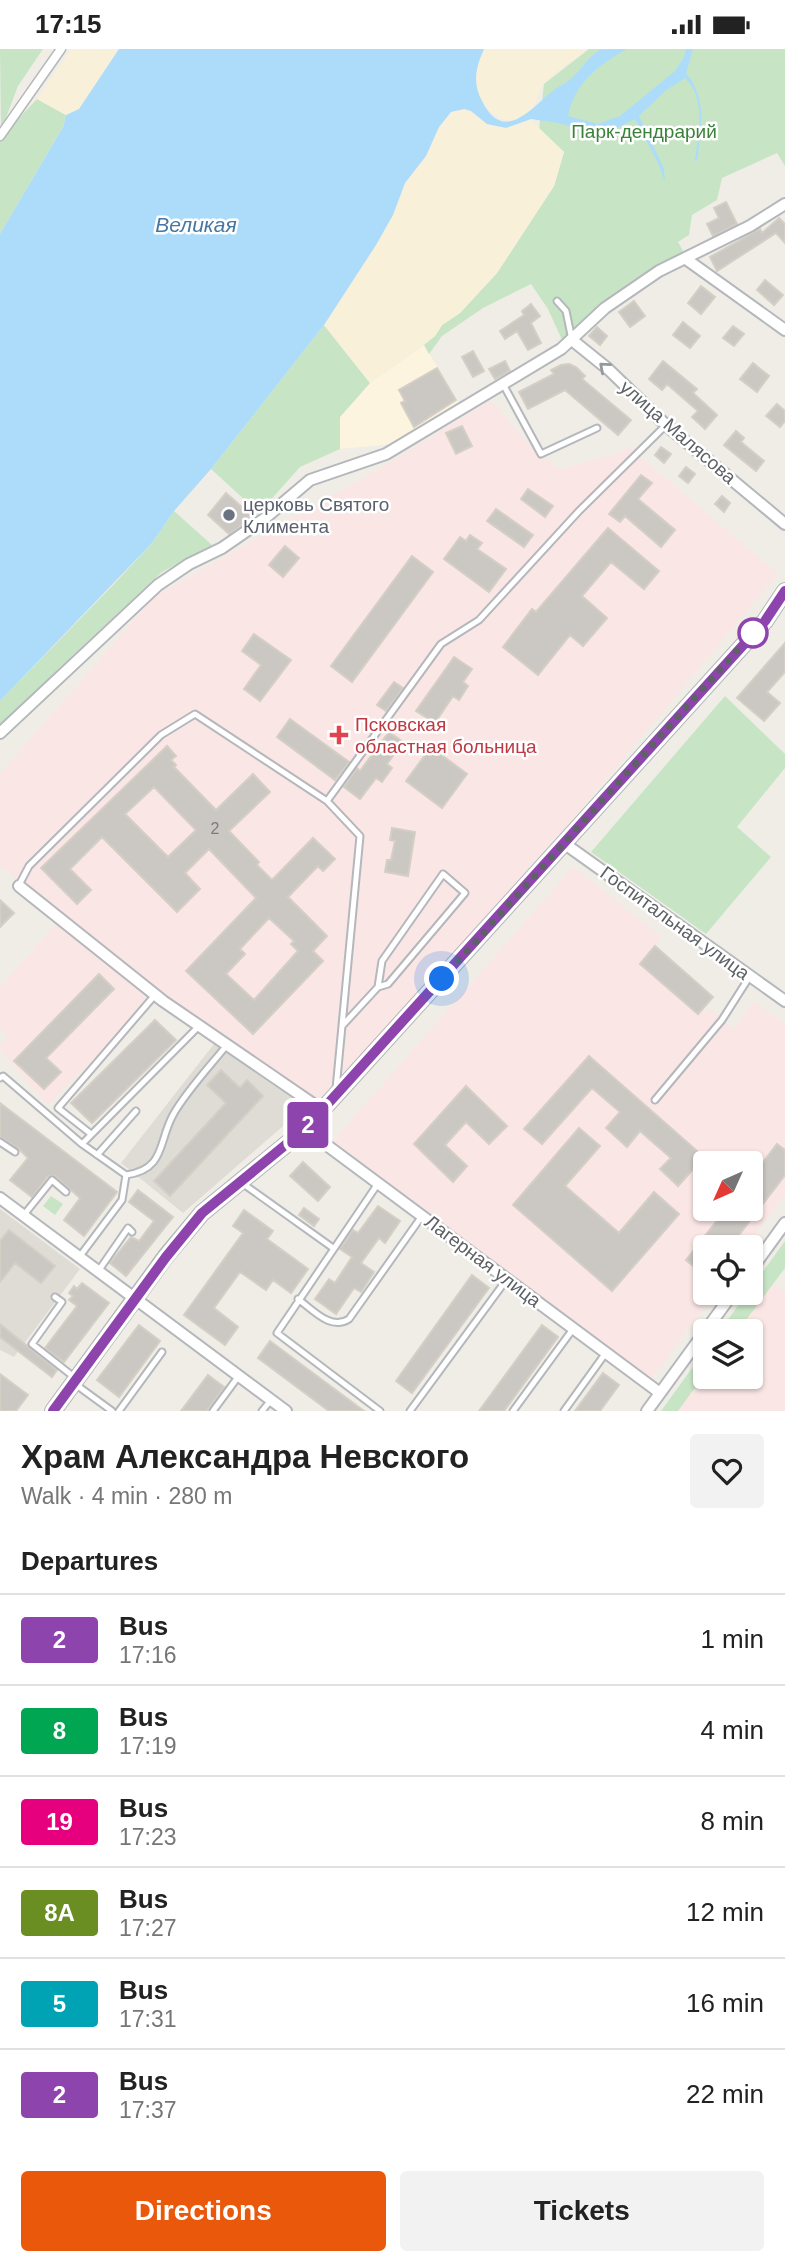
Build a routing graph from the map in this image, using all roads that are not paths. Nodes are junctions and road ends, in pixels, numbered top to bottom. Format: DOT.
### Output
graph roads {
  1 [pos="61,49"];
  2 [pos="0,136"];
  3 [pos="785,204"];
  4 [pos="685,259"];
  5 [pos="557,301"];
  6 [pos="785,330"];
  7 [pos="572,340"];
  8 [pos="503,384"];
  9 [pos="666,425"];
  10 [pos="597,428"];
  11 [pos="785,524"];
  12 [pos="785,591"];
  13 [pos="0,733"];
  14 [pos="327,801"];
  15 [pos="565,844"];
  16 [pos="19,885"];
  17 [pos="750,977"];
  18 [pos="378,987"];
  19 [pos="155,995"];
  20 [pos="785,1002"];
  21 [pos="343,1025"];
  22 [pos="199,1026"];
  23 [pos="227,1045"];
  24 [pos="1,1075"];
  25 [pos="336,1096"];
  26 [pos="655,1100"];
  27 [pos="322,1110"];
  28 [pos="136,1111"];
  29 [pos="305,1129"];
  30 [pos="91,1134"];
  31 [pos="0,1142"];
  32 [pos="82,1144"];
  33 [pos="15,1152"];
  34 [pos="97,1155"];
  35 [pos="126,1175"];
  36 [pos="240,1182"];
  37 [pos="377,1185"];
  38 [pos="66,1192"];
  39 [pos="1,1201"];
  40 [pos="422,1215"];
  41 [pos="23,1216"];
  42 [pos="785,1223"];
  43 [pos="132,1232"];
  44 [pos="333,1248"];
  45 [pos="763,1253"];
  46 [pos="80,1256"];
  47 [pos="99,1270"];
  48 [pos="507,1279"];
  49 [pos="55,1297"];
  50 [pos="136,1297"];
  51 [pos="298,1299"];
  52 [pos="724,1305"];
  53 [pos="573,1329"];
  54 [pos="162,1352"];
  55 [pos="606,1353"];
  56 [pos="239,1375"];
  57 [pos="75,1381"];
  58 [pos="660,1393"];
  59 [pos="271,1400"];
  60 [pos="53,1411"];
  61 [pos="112,1411"];
  62 [pos="119,1411"];
  63 [pos="213,1411"];
  64 [pos="262,1411"];
  65 [pos="286,1411"];
  66 [pos="380,1411"];
  67 [pos="410,1411"];
  68 [pos="513,1411"];
  69 [pos="564,1411"];
  70 [pos="647,1411"];
  1 -- 2 [label="street"];
  3 -- 4 [label="street"];
  4 -- 6 [label="street"];
  4 -- 7 [label="street"];
  5 -- 7 [label="lane"];
  7 -- 8 [label="street"];
  9 -- 7 [label="street, улица Малясова, one-way"];
  8 -- 10 [label="lane"];
  8 -- 13 [label="street"];
  9 -- 11 [label="street, улица Малясова"];
  9 -- 14 [label="lane"];
  12 -- 15 [label="main road"];
  14 -- 16 [label="lane"];
  14 -- 21 [label="lane"];
  15 -- 17 [label="street, Госпитальная улица"];
  15 -- 25 [label="main road"];
  16 -- 19 [label="street"];
  17 -- 20 [label="street, Госпитальная улица"];
  17 -- 26 [label="lane"];
  18 -- 18 [label="lane"];
  18 -- 21 [label="lane"];
  19 -- 22 [label="street"];
  19 -- 30 [label="lane"];
  21 -- 25 [label="lane"];
  22 -- 23 [label="street"];
  22 -- 30 [label="lane"];
  23 -- 27 [label="street"];
  23 -- 35 [label="lane"];
  24 -- 32 [label="lane"];
  25 -- 27 [label="main road"];
  27 -- 29 [label="main road"];
  28 -- 34 [label="lane"];
  29 -- 36 [label="main road"];
  29 -- 37 [label="street, Лагерная улица"];
  30 -- 32 [label="lane"];
  31 -- 33 [label="lane"];
  32 -- 34 [label="lane"];
  34 -- 35 [label="lane"];
  35 -- 46 [label="lane"];
  36 -- 44 [label="lane"];
  36 -- 50 [label="main road"];
  37 -- 40 [label="street, Лагерная улица"];
  37 -- 44 [label="lane"];
  38 -- 41 [label="lane"];
  39 -- 41 [label="street"];
  40 -- 48 [label="street, Лагерная улица"];
  40 -- 51 [label="lane"];
  41 -- 46 [label="street"];
  42 -- 45 [label="street"];
  43 -- 47 [label="lane"];
  44 -- 51 [label="lane"];
  46 -- 47 [label="street"];
  47 -- 50 [label="street"];
  48 -- 53 [label="street, Лагерная улица"];
  48 -- 67 [label="lane"];
  49 -- 57 [label="lane"];
  50 -- 56 [label="street"];
  50 -- 57 [label="main road"];
  51 -- 66 [label="lane"];
  52 -- 58 [label="street"];
  53 -- 55 [label="street, Лагерная улица"];
  53 -- 68 [label="lane"];
  54 -- 62 [label="lane"];
  55 -- 58 [label="street, Лагерная улица"];
  55 -- 69 [label="lane"];
  56 -- 59 [label="street"];
  56 -- 63 [label="lane"];
  57 -- 60 [label="main road"];
  57 -- 61 [label="lane"];
  58 -- 70 [label="street"];
  59 -- 64 [label="lane"];
  59 -- 65 [label="street"];
}
